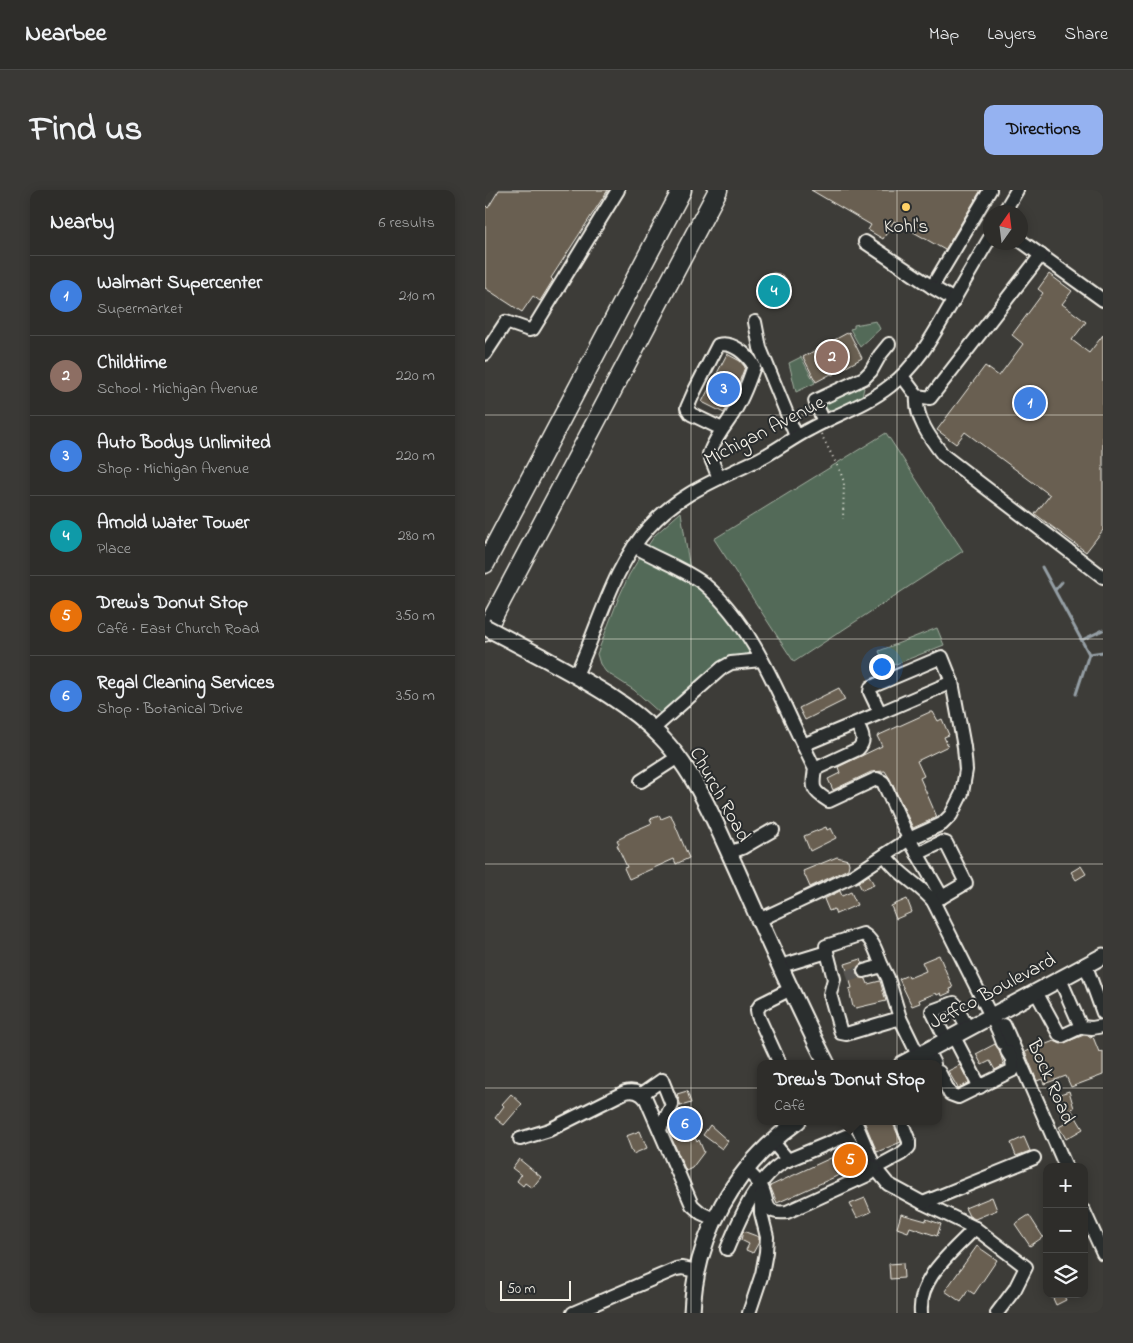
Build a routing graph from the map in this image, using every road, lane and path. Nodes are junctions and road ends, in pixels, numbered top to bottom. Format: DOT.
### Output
graph roads {
  1 [pos="618,190"];
  2 [pos="682,190"];
  3 [pos="718,190"];
  4 [pos="990,190"];
  5 [pos="1017,190"];
  6 [pos="1008,205"];
  7 [pos="865,242"];
  8 [pos="1028,246"];
  9 [pos="983,250"];
  10 [pos="1041,255"];
  11 [pos="932,288"];
  12 [pos="954,300"];
  13 [pos="1103,300"];
  14 [pos="755,322"];
  15 [pos="889,344"];
  16 [pos="485,354"];
  17 [pos="866,376"];
  18 [pos="902,376"];
  19 [pos="878,395"];
  20 [pos="917,396"];
  21 [pos="820,423"];
  22 [pos="721,429"];
  23 [pos="796,436"];
  24 [pos="719,478"];
  25 [pos="843,518"];
  26 [pos="634,546"];
  27 [pos="485,564"];
  28 [pos="1103,577"];
  29 [pos="485,627"];
  30 [pos="485,632"];
  31 [pos="761,660"];
  32 [pos="576,676"];
  33 [pos="952,682"];
  34 [pos="881,713"];
  35 [pos="857,724"];
  36 [pos="653,729"];
  37 [pos="803,745"];
  38 [pos="678,758"];
  39 [pos="815,769"];
  40 [pos="641,781"];
  41 [pos="773,830"];
  42 [pos="909,840"];
  43 [pos="729,853"];
  44 [pos="917,854"];
  45 [pos="885,855"];
  46 [pos="937,899"];
  47 [pos="759,920"];
  48 [pos="827,952"];
  49 [pos="1103,956"];
  50 [pos="781,966"];
  51 [pos="882,966"];
  52 [pos="1086,966"];
  53 [pos="864,971"];
  54 [pos="847,976"];
  55 [pos="834,979"];
  56 [pos="1060,979"];
  57 [pos="1099,988"];
  58 [pos="791,989"];
  59 [pos="1036,992"];
  60 [pos="1103,1013"];
  61 [pos="995,1014"];
  62 [pos="900,1018"];
  63 [pos="1081,1026"];
  64 [pos="1103,1026"];
  65 [pos="967,1028"];
  66 [pos="950,1038"];
  67 [pos="922,1052"];
  68 [pos="778,1060"];
  69 [pos="822,1060"];
  70 [pos="909,1060"];
  71 [pos="930,1060"];
  72 [pos="942,1077"];
  73 [pos="979,1086"];
  74 [pos="642,1094"];
  75 [pos="793,1125"];
  76 [pos="857,1125"];
  77 [pos="903,1125"];
  78 [pos="660,1130"];
  79 [pos="520,1139"];
  80 [pos="772,1141"];
  81 [pos="1034,1158"];
  82 [pos="787,1160"];
  83 [pos="1064,1163"];
  84 [pos="875,1168"];
  85 [pos="746,1169"];
  86 [pos="760,1185"];
  87 [pos="923,1203"];
  88 [pos="714,1219"];
  89 [pos="1088,1220"];
  90 [pos="975,1228"];
  91 [pos="727,1249"];
  92 [pos="1103,1253"];
  93 [pos="697,1271"];
  94 [pos="573,1313"];
  95 [pos="691,1313"];
  96 [pos="749,1313"];
  97 [pos="921,1313"];
  98 [pos="997,1313"];
  1 -- 16 [label="street"];
  2 -- 27 [label="highway"];
  3 -- 30 [label="highway"];
  4 -- 11 [label="street"];
  5 -- 6 [label="street"];
  7 -- 11 [label="street"];
  8 -- 10 [label="street"];
  9 -- 12 [label="street, Michigan Avenue"];
  10 -- 13 [label="street"];
  10 -- 20 [label="street"];
  11 -- 12 [label="street"];
  12 -- 18 [label="street, Michigan Avenue"];
  14 -- 23 [label="street"];
  15 -- 17 [label="street"];
  17 -- 19 [label="street"];
  17 -- 21 [label="street"];
  18 -- 19 [label="street, Michigan Avenue"];
  18 -- 20 [label="street"];
  19 -- 21 [label="street, Michigan Avenue"];
  20 -- 28 [label="street"];
  21 -- 23 [label="street, Michigan Avenue"];
  21 -- 25 [label="path"];
  22 -- 22 [label="street"];
  22 -- 24 [label="street"];
  23 -- 24 [label="street, Michigan Avenue"];
  24 -- 26 [label="street, Michigan Avenue"];
  26 -- 31 [label="street"];
  26 -- 32 [label="street, Michigan Avenue"];
  29 -- 32 [label="main road, Church Road, bridge"];
  31 -- 36 [label="street"];
  31 -- 37 [label="street"];
  32 -- 36 [label="main road, Church Road"];
  33 -- 34 [label="street"];
  33 -- 34 [label="street"];
  33 -- 42 [label="street"];
  34 -- 35 [label="street"];
  35 -- 37 [label="street"];
  35 -- 39 [label="street"];
  36 -- 38 [label="main road, Church Road"];
  37 -- 39 [label="street"];
  38 -- 40 [label="street"];
  38 -- 43 [label="main road, Church Road"];
  39 -- 42 [label="street"];
  41 -- 43 [label="street"];
  42 -- 44 [label="street"];
  42 -- 45 [label="street"];
  43 -- 47 [label="main road, Church Road"];
  44 -- 46 [label="street"];
  44 -- 46 [label="street"];
  45 -- 46 [label="street"];
  45 -- 47 [label="street"];
  46 -- 61 [label="street"];
  47 -- 50 [label="main road, Church Road"];
  48 -- 50 [label="street"];
  48 -- 51 [label="street"];
  48 -- 55 [label="street"];
  49 -- 52 [label="main road, Jeffco Boulevard"];
  50 -- 58 [label="main road, Church Road"];
  51 -- 53 [label="street"];
  51 -- 62 [label="street"];
  52 -- 56 [label="main road, Jeffco Boulevard"];
  52 -- 57 [label="street"];
  54 -- 55 [label="street"];
  55 -- 62 [label="street"];
  56 -- 59 [label="main road, Jeffco Boulevard"];
  56 -- 63 [label="street"];
  57 -- 60 [label="street"];
  58 -- 68 [label="street"];
  58 -- 69 [label="main road, Church Road"];
  59 -- 61 [label="main road, Jeffco Boulevard"];
  59 -- 63 [label="street"];
  61 -- 65 [label="main road, Jeffco Boulevard"];
  61 -- 73 [label="street"];
  61 -- 83 [label="street, Bock Road"];
  62 -- 67 [label="street"];
  63 -- 64 [label="street"];
  65 -- 66 [label="main road, Jeffco Boulevard"];
  65 -- 66 [label="street"];
  66 -- 67 [label="main road, Jeffco Boulevard"];
  66 -- 73 [label="street"];
  67 -- 70 [label="main road, Jeffco Boulevard"];
  67 -- 71 [label="street"];
  72 -- 73 [label="street"];
  74 -- 78 [label="street"];
  74 -- 78 [label="street"];
  74 -- 79 [label="street"];
  75 -- 80 [label="main road"];
  76 -- 84 [label="street"];
  77 -- 84 [label="street"];
  78 -- 88 [label="street"];
  80 -- 82 [label="street"];
  80 -- 85 [label="main road"];
  81 -- 87 [label="street"];
  82 -- 84 [label="street"];
  82 -- 86 [label="street"];
  84 -- 86 [label="street"];
  84 -- 87 [label="street"];
  85 -- 86 [label="street"];
  85 -- 88 [label="main road"];
  86 -- 91 [label="street"];
  86 -- 96 [label="street"];
  87 -- 90 [label="street"];
  88 -- 93 [label="main road"];
  89 -- 92 [label="street"];
  90 -- 97 [label="street"];
  90 -- 98 [label="street"];
  93 -- 94 [label="street"];
  93 -- 95 [label="main road"];
}
